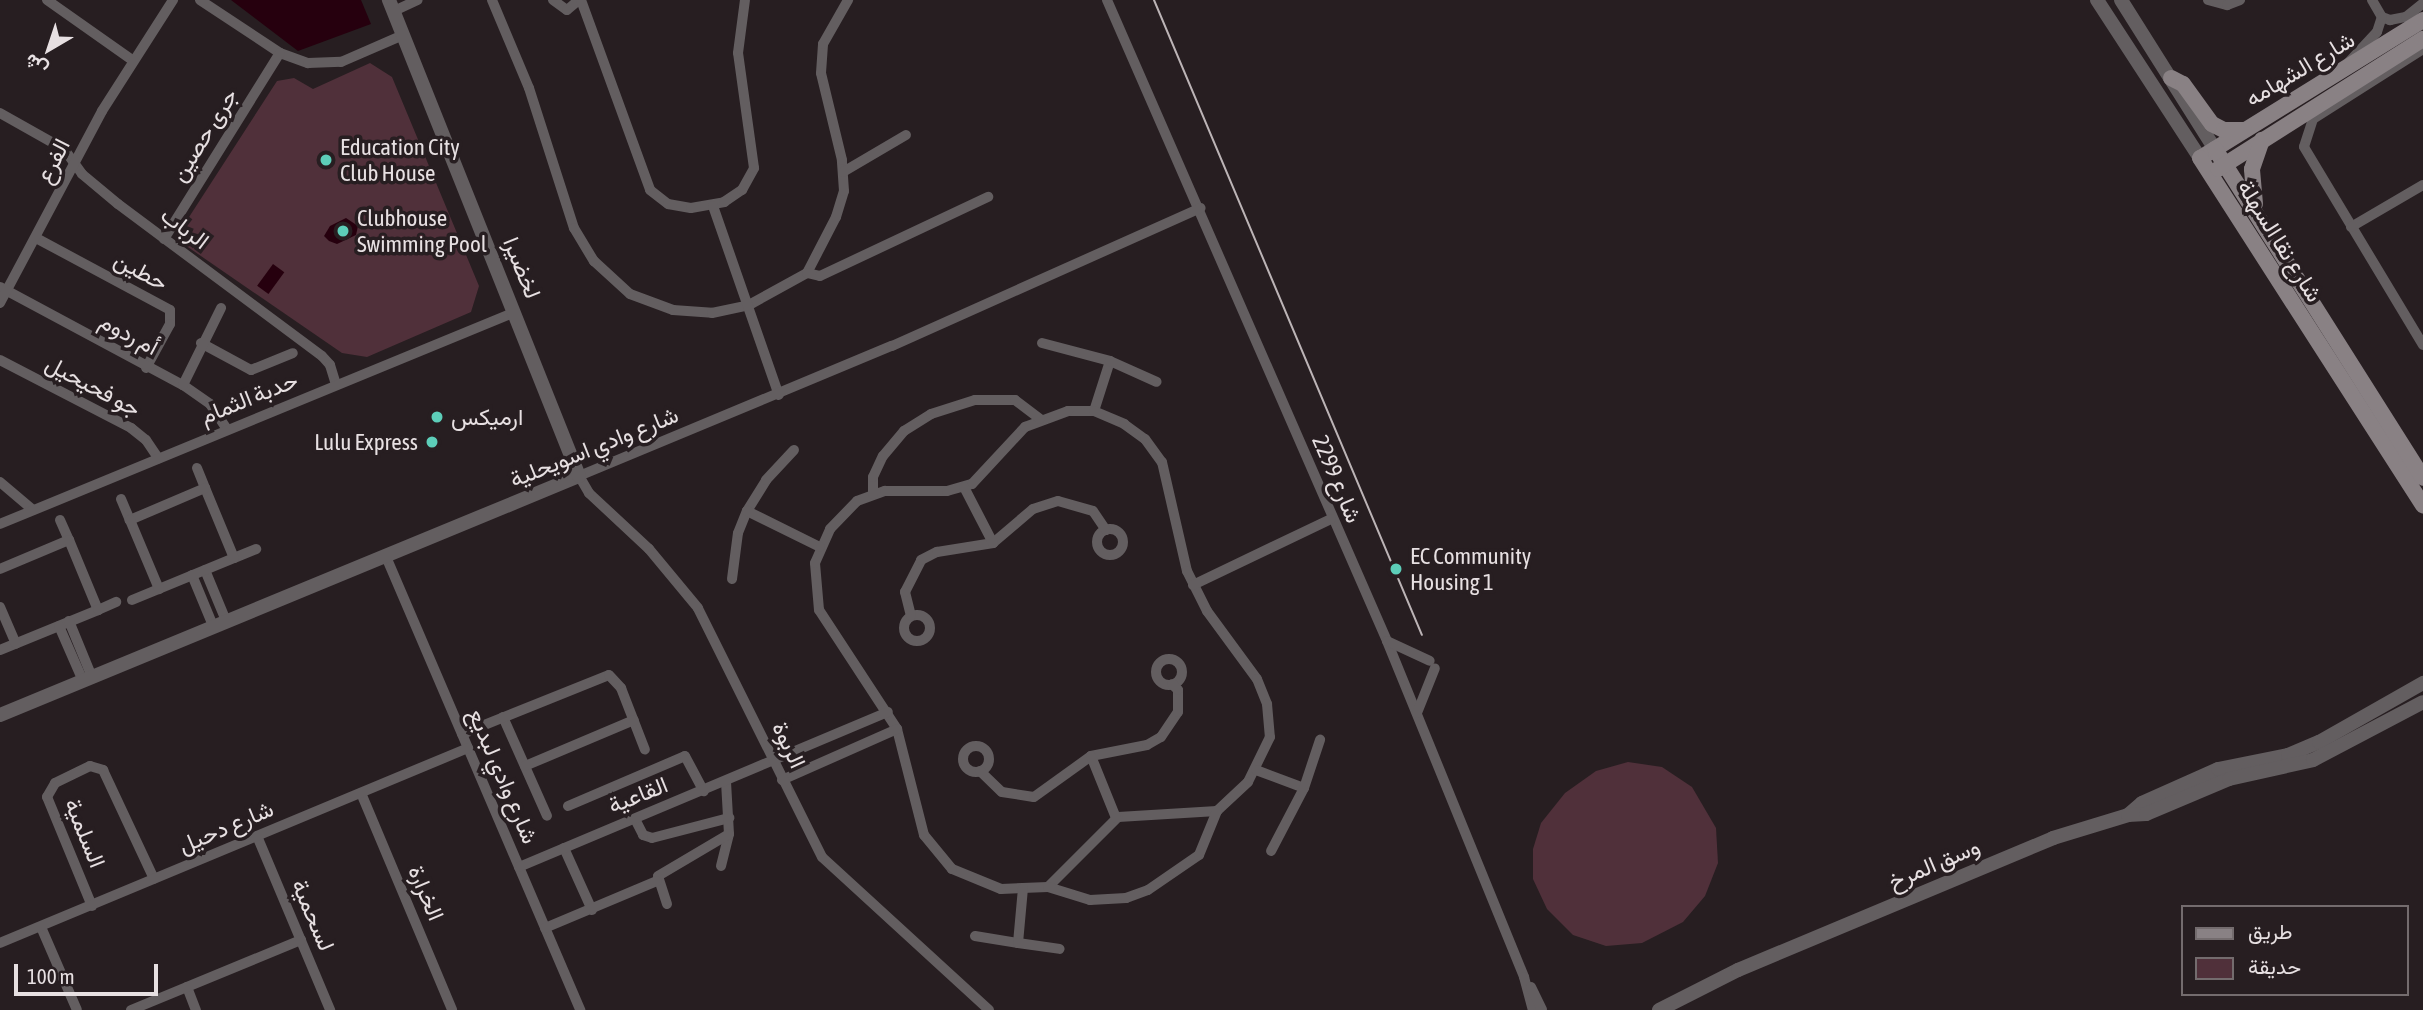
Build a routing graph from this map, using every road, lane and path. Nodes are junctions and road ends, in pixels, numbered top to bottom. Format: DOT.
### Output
graph roads {
  1 [pos="47,0"];
  2 [pos="173,0"];
  3 [pos="200,0"];
  4 [pos="418,0"];
  5 [pos="492,0"];
  6 [pos="553,0"];
  7 [pos="745,0"];
  8 [pos="848,0"];
  9 [pos="1107,0"];
  10 [pos="2097,0"];
  11 [pos="2121,0"];
  12 [pos="2208,0"];
  13 [pos="2240,0"];
  14 [pos="2372,0"];
  15 [pos="577,3"];
  16 [pos="2423,3"];
  17 [pos="392,6"];
  18 [pos="2382,17"];
  19 [pos="2422,20"];
  20 [pos="403,35"];
  21 [pos="2423,39"];
  22 [pos="2423,49"];
  23 [pos="280,53"];
  24 [pos="132,60"];
  25 [pos="2343,70"];
  26 [pos="2171,78"];
  27 [pos="0,113"];
  28 [pos="2244,130"];
  29 [pos="906,135"];
  30 [pos="2262,140"];
  31 [pos="2215,149"];
  32 [pos="2200,158"];
  33 [pos="2225,164"];
  34 [pos="76,166"];
  35 [pos="843,172"];
  36 [pos="2210,173"];
  37 [pos="2423,185"];
  38 [pos="988,197"];
  39 [pos="713,206"];
  40 [pos="1200,208"];
  41 [pos="2261,219"];
  42 [pos="2351,228"];
  43 [pos="36,238"];
  44 [pos="164,239"];
  45 [pos="807,273"];
  46 [pos="4,289"];
  47 [pos="0,303"];
  48 [pos="750,305"];
  49 [pos="221,308"];
  50 [pos="515,312"];
  51 [pos="201,343"];
  52 [pos="1042,343"];
  53 [pos="2423,345"];
  54 [pos="293,353"];
  55 [pos="0,360"];
  56 [pos="1110,361"];
  57 [pos="146,368"];
  58 [pos="1157,382"];
  59 [pos="179,383"];
  60 [pos="336,385"];
  61 [pos="779,395"];
  62 [pos="1094,411"];
  63 [pos="1040,419"];
  64 [pos="227,429"];
  65 [pos="794,450"];
  66 [pos="158,458"];
  67 [pos="197,468"];
  68 [pos="579,476"];
  69 [pos="2423,478"];
  70 [pos="0,482"];
  71 [pos="964,486"];
  72 [pos="205,488"];
  73 [pos="873,494"];
  74 [pos="121,499"];
  75 [pos="2423,506"];
  76 [pos="33,510"];
  77 [pos="747,511"];
  78 [pos="1331,519"];
  79 [pos="60,520"];
  80 [pos="130,520"];
  81 [pos="0,524"];
  82 [pos="1106,530"];
  83 [pos="69,540"];
  84 [pos="993,543"];
  85 [pos="820,547"];
  86 [pos="256,549"];
  87 [pos="234,558"];
  88 [pos="387,559"];
  89 [pos="0,569"];
  90 [pos="205,570"];
  91 [pos="192,575"];
  92 [pos="732,579"];
  93 [pos="1193,585"];
  94 [pos="159,589"];
  95 [pos="132,600"];
  96 [pos="116,602"];
  97 [pos="0,607"];
  98 [pos="98,610"];
  99 [pos="911,616"];
  100 [pos="64,623"];
  101 [pos="220,626"];
  102 [pos="1387,641"];
  103 [pos="16,643"];
  104 [pos="0,650"];
  105 [pos="87,679"];
  106 [pos="2423,683"];
  107 [pos="1172,684"];
  108 [pos="2423,702"];
  109 [pos="888,712"];
  110 [pos="1417,713"];
  111 [pos="0,715"];
  112 [pos="503,717"];
  113 [pos="634,720"];
  114 [pos="897,729"];
  115 [pos="462,734"];
  116 [pos="1320,740"];
  117 [pos="812,746"];
  118 [pos="468,748"];
  119 [pos="645,750"];
  120 [pos="1091,756"];
  121 [pos="772,763"];
  122 [pos="818,764"];
  123 [pos="525,766"];
  124 [pos="1256,770"];
  125 [pos="980,771"];
  126 [pos="782,780"];
  127 [pos="726,782"];
  128 [pos="1304,788"];
  129 [pos="704,791"];
  130 [pos="361,793"];
  131 [pos="568,806"];
  132 [pos="1217,811"];
  133 [pos="2128,815"];
  134 [pos="547,816"];
  135 [pos="729,818"];
  136 [pos="1116,818"];
  137 [pos="635,819"];
  138 [pos="729,834"];
  139 [pos="257,836"];
  140 [pos="564,848"];
  141 [pos="1271,851"];
  142 [pos="721,866"];
  143 [pos="519,867"];
  144 [pos="154,880"];
  145 [pos="657,881"];
  146 [pos="1048,887"];
  147 [pos="1023,888"];
  148 [pos="667,904"];
  149 [pos="92,906"];
  150 [pos="592,910"];
  151 [pos="41,927"];
  152 [pos="545,928"];
  153 [pos="975,936"];
  154 [pos="301,940"];
  155 [pos="0,943"];
  156 [pos="1018,943"];
  157 [pos="1060,949"];
  158 [pos="1761,963"];
  159 [pos="1524,977"];
  160 [pos="187,987"];
  161 [pos="77,1010"];
  162 [pos="131,1010"];
  163 [pos="196,1010"];
  164 [pos="330,1010"];
  165 [pos="452,1010"];
  166 [pos="579,1010"];
  167 [pos="989,1010"];
  168 [pos="1533,1010"];
  169 [pos="1542,1010"];
  170 [pos="1659,1010"];
  171 [pos="1679,1010"];
  1 -- 24 [label="street"];
  2 -- 24 [label="street, الفرع"];
  3 -- 23 [label="street"];
  4 -- 17 [label="street"];
  5 -- 48 [label="street"];
  6 -- 15 [label="street"];
  7 -- 39 [label="street"];
  8 -- 35 [label="street"];
  9 -- 40 [label="street, شارع 2299"];
  10 -- 32 [label="street, شارع نقا السهلة"];
  11 -- 26 [label="street, شارع نقا السهلة"];
  12 -- 13 [label="street"];
  14 -- 18 [label="street"];
  15 -- 39 [label="street"];
  16 -- 18 [label="street"];
  17 -- 20 [label="street, لخضيرا"];
  18 -- 25 [label="street"];
  19 -- 25 [label="main road, شارع الشهامه"];
  20 -- 23 [label="street"];
  20 -- 50 [label="street, لخضيرا"];
  21 -- 30 [label="main road, شارع الشهامه"];
  22 -- 42 [label="street, شارع الشهامه"];
  23 -- 44 [label="street, جرى حصين"];
  24 -- 34 [label="street, الفرع"];
  25 -- 28 [label="main road, شارع الشهامه"];
  26 -- 28 [label="main road"];
  26 -- 31 [label="street, شارع نقا السهلة"];
  27 -- 34 [label="street, الرباب"];
  28 -- 31 [label="main road, شارع الشهامه"];
  29 -- 35 [label="street"];
  30 -- 33 [label="main road, شارع الشهامه"];
  30 -- 41 [label="main road"];
  31 -- 32 [label="main road, شارع الشهامه"];
  31 -- 33 [label="main road, شارع نقا السهلة"];
  32 -- 36 [label="main road, شارع نقا السهلة"];
  33 -- 36 [label="main road, شارع الشهامه"];
  33 -- 41 [label="main road, شارع نقا السهلة"];
  34 -- 43 [label="street, الفرع"];
  34 -- 44 [label="street, الرباب"];
  35 -- 45 [label="street"];
  36 -- 75 [label="main road, شارع نقا السهلة"];
  37 -- 42 [label="street"];
  38 -- 45 [label="street"];
  39 -- 48 [label="street"];
  40 -- 61 [label="street, شارع وادي اسويحلية"];
  40 -- 78 [label="street, شارع 2299"];
  41 -- 69 [label="main road, شارع نقا السهلة"];
  42 -- 53 [label="street"];
  43 -- 46 [label="street, الفرع"];
  43 -- 57 [label="street, حطين"];
  44 -- 60 [label="street, الرباب"];
  45 -- 48 [label="street"];
  46 -- 47 [label="street, الفرع"];
  46 -- 57 [label="street, أم ردوم"];
  48 -- 61 [label="street"];
  49 -- 51 [label="street"];
  50 -- 60 [label="street, حدبة الثمام"];
  50 -- 68 [label="street, لخضيرا"];
  51 -- 54 [label="street"];
  51 -- 59 [label="street"];
  52 -- 56 [label="street"];
  55 -- 66 [label="street, جو فحيحيل"];
  56 -- 58 [label="street"];
  56 -- 62 [label="street"];
  57 -- 59 [label="street, أم ردوم"];
  59 -- 64 [label="street, أم ردوم"];
  60 -- 64 [label="street, حدبة الثمام"];
  61 -- 68 [label="street, شارع وادي اسويحلية"];
  62 -- 63 [label="street"];
  62 -- 93 [label="street"];
  63 -- 71 [label="street"];
  63 -- 73 [label="street"];
  64 -- 66 [label="street, حدبة الثمام"];
  65 -- 77 [label="street"];
  66 -- 76 [label="street, حدبة الثمام"];
  67 -- 72 [label="street"];
  68 -- 88 [label="street, شارع وادي اسويحلية"];
  68 -- 121 [label="street, الربوة"];
  70 -- 76 [label="street"];
  71 -- 73 [label="street"];
  71 -- 84 [label="street"];
  72 -- 80 [label="street"];
  72 -- 87 [label="street"];
  73 -- 85 [label="street"];
  74 -- 80 [label="street"];
  76 -- 81 [label="street, حدبة الثمام"];
  77 -- 85 [label="street"];
  77 -- 92 [label="street"];
  78 -- 93 [label="street"];
  78 -- 102 [label="street, شارع 2299"];
  79 -- 83 [label="street"];
  80 -- 94 [label="street"];
  82 -- 84 [label="street"];
  83 -- 89 [label="street"];
  83 -- 98 [label="street"];
  84 -- 99 [label="street"];
  85 -- 109 [label="street"];
  86 -- 87 [label="street"];
  87 -- 90 [label="street"];
  88 -- 101 [label="street, شارع وادي اسويحلية"];
  88 -- 115 [label="street, شارع وادي لبديع"];
  90 -- 91 [label="street"];
  90 -- 101 [label="street"];
  91 -- 94 [label="street"];
  91 -- 101 [label="street"];
  93 -- 124 [label="street"];
  94 -- 95 [label="street"];
  96 -- 98 [label="street"];
  97 -- 103 [label="street"];
  98 -- 100 [label="street"];
  100 -- 103 [label="street"];
  100 -- 105 [label="street"];
  101 -- 105 [label="street, شارع وادي اسويحلية"];
  102 -- 110 [label="street, شارع 2299"];
  102 -- 110 [label="street"];
  103 -- 104 [label="street"];
  105 -- 111 [label="street, شارع وادي اسويحلية"];
  106 -- 133 [label="street, وسق المرخ"];
  107 -- 120 [label="street"];
  108 -- 133 [label="street, وسق المرخ"];
  109 -- 114 [label="street"];
  109 -- 117 [label="street, القاعية"];
  110 -- 159 [label="street, شارع 2299"];
  112 -- 113 [label="street"];
  112 -- 115 [label="street"];
  112 -- 123 [label="street"];
  113 -- 119 [label="street"];
  113 -- 123 [label="street"];
  114 -- 122 [label="street"];
  114 -- 147 [label="street"];
  115 -- 118 [label="street, شارع وادي لبديع"];
  116 -- 128 [label="street"];
  117 -- 121 [label="street, القاعية"];
  117 -- 122 [label="street"];
  118 -- 130 [label="street, شارع دحيل"];
  118 -- 143 [label="street, شارع وادي لبديع"];
  120 -- 125 [label="street"];
  120 -- 136 [label="street"];
  121 -- 126 [label="street, الربوة"];
  121 -- 127 [label="street, القاعية"];
  122 -- 126 [label="street"];
  123 -- 134 [label="street"];
  124 -- 128 [label="street"];
  124 -- 132 [label="street"];
  126 -- 167 [label="street, الربوة"];
  127 -- 129 [label="street, القاعية"];
  127 -- 135 [label="street"];
  128 -- 141 [label="street"];
  129 -- 131 [label="street"];
  129 -- 137 [label="street, القاعية"];
  130 -- 139 [label="street, شارع دحيل"];
  130 -- 165 [label="street, الخرارة"];
  132 -- 136 [label="street"];
  132 -- 146 [label="street"];
  133 -- 158 [label="street, وسق المرخ"];
  135 -- 137 [label="street"];
  135 -- 138 [label="street"];
  136 -- 146 [label="street"];
  137 -- 140 [label="street, القاعية"];
  138 -- 142 [label="street"];
  138 -- 145 [label="street"];
  139 -- 144 [label="street, شارع دحيل"];
  139 -- 154 [label="street, لسحمية"];
  140 -- 143 [label="street, القاعية"];
  140 -- 150 [label="street"];
  143 -- 152 [label="street, شارع وادي لبديع"];
  144 -- 149 [label="street, شارع دحيل"];
  144 -- 149 [label="street, السلمية"];
  145 -- 148 [label="street"];
  145 -- 150 [label="street"];
  146 -- 147 [label="street"];
  147 -- 156 [label="street"];
  149 -- 151 [label="street, شارع دحيل"];
  150 -- 152 [label="street"];
  151 -- 155 [label="street, شارع دحيل"];
  151 -- 161 [label="street"];
  152 -- 166 [label="street, شارع وادي لبديع"];
  153 -- 156 [label="street"];
  154 -- 160 [label="street"];
  154 -- 164 [label="street, لسحمية"];
  156 -- 157 [label="street"];
  158 -- 170 [label="street, وسق المرخ"];
  158 -- 171 [label="street, وسق المرخ"];
  159 -- 168 [label="street, شارع 2299"];
  159 -- 169 [label="street, شارع 2299"];
  160 -- 162 [label="street"];
  160 -- 163 [label="street"];
}
